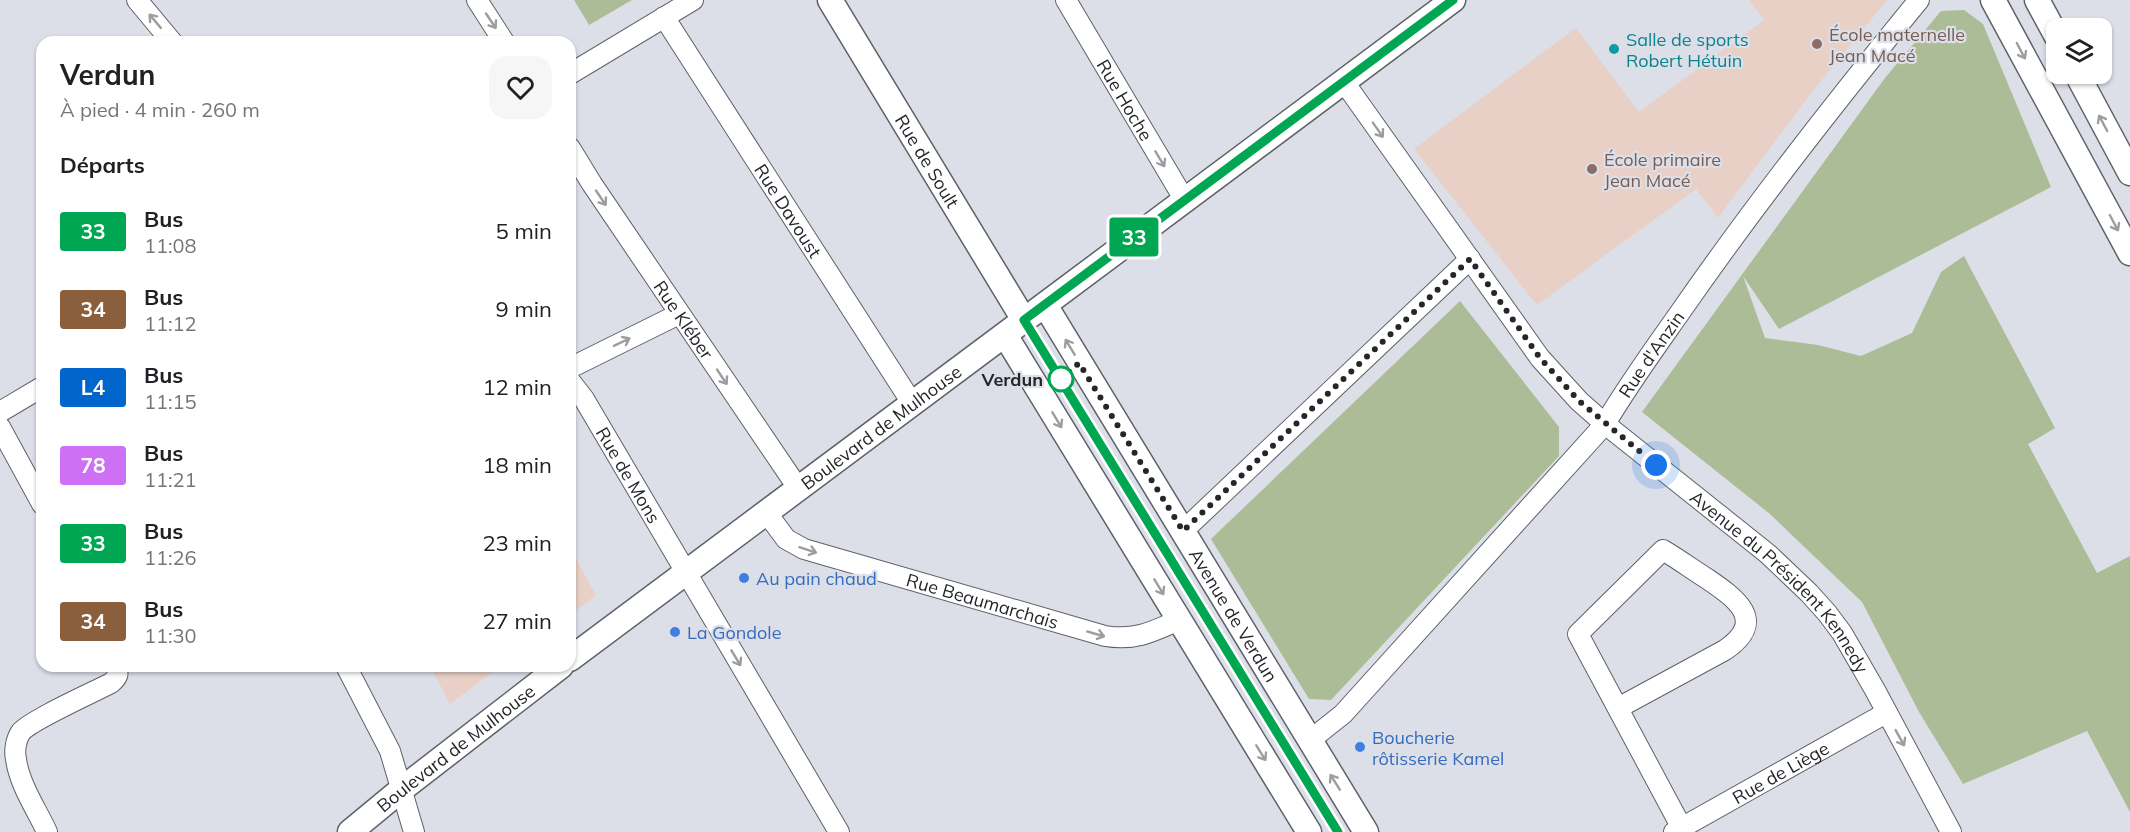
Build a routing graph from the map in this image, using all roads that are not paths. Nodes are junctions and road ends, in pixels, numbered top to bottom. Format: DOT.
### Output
graph roads {
  1 [pos="137,0"];
  2 [pos="477,0"];
  3 [pos="693,0"];
  4 [pos="830,0"];
  5 [pos="1066,0"];
  6 [pos="1453,0"];
  7 [pos="1919,0"];
  8 [pos="1994,0"];
  9 [pos="2037,0"];
  10 [pos="664,18"];
  11 [pos="2046,18"];
  12 [pos="167,36"];
  13 [pos="500,36"];
  14 [pos="576,70"];
  15 [pos="1344,82"];
  16 [pos="2082,84"];
  17 [pos="576,158"];
  18 [pos="2130,172"];
  19 [pos="1184,199"];
  20 [pos="2130,253"];
  21 [pos="1470,259"];
  22 [pos="1045,305"];
  23 [pos="679,314"];
  24 [pos="1024,320"];
  25 [pos="1005,334"];
  26 [pos="576,365"];
  27 [pos="576,389"];
  28 [pos="36,391"];
  29 [pos="912,403"];
  30 [pos="0,412"];
  31 [pos="1605,424"];
  32 [pos="0,427"];
  33 [pos="798,488"];
  34 [pos="36,493"];
  35 [pos="766,512"];
  36 [pos="1183,531"];
  37 [pos="686,571"];
  38 [pos="1179,620"];
  39 [pos="576,654"];
  40 [pos="118,672"];
  41 [pos="349,672"];
  42 [pos="553,672"];
  43 [pos="1618,708"];
  44 [pos="1886,713"];
  45 [pos="1309,741"];
  46 [pos="402,789"];
  47 [pos="1680,831"];
  48 [pos="47,832"];
  49 [pos="350,832"];
  50 [pos="414,832"];
  51 [pos="838,832"];
  52 [pos="1309,832"];
  53 [pos="1366,832"];
  54 [pos="1951,832"];
  12 -- 1 [label="street, one-way"];
  2 -- 13 [label="street, one-way"];
  3 -- 10 [label="street"];
  4 -- 24 [label="street, Rue de Soult"];
  5 -- 19 [label="street, Rue Hoche, one-way"];
  6 -- 15 [label="street, Boulevard de Mulhouse"];
  7 -- 31 [label="street, Rue d'Anzin"];
  8 -- 20 [label="street, one-way"];
  9 -- 11 [label="street"];
  10 -- 14 [label="street"];
  10 -- 29 [label="street, Rue Davoust"];
  15 -- 19 [label="street, Boulevard de Mulhouse"];
  15 -- 21 [label="street, Avenue du Président Kennedy, one-way"];
  18 -- 16 [label="street, one-way"];
  17 -- 23 [label="street, Rue Kléber, one-way"];
  19 -- 22 [label="street, Boulevard de Mulhouse"];
  21 -- 31 [label="street, Avenue du Président Kennedy"];
  21 -- 36 [label="street"];
  22 -- 24 [label="street, Boulevard de Mulhouse"];
  36 -- 22 [label="street, Avenue de Verdun, one-way"];
  26 -- 23 [label="street, one-way"];
  23 -- 33 [label="street, Rue Kléber, one-way"];
  24 -- 25 [label="street, Boulevard de Mulhouse"];
  25 -- 29 [label="street, Boulevard de Mulhouse"];
  25 -- 38 [label="street, one-way"];
  27 -- 37 [label="street, Rue de Mons"];
  28 -- 30 [label="street"];
  29 -- 33 [label="street, Boulevard de Mulhouse"];
  31 -- 44 [label="street, Avenue du Président Kennedy"];
  31 -- 45 [label="street, Rue d'Anzin"];
  32 -- 34 [label="street"];
  33 -- 35 [label="street, Boulevard de Mulhouse"];
  35 -- 37 [label="street, Boulevard de Mulhouse"];
  35 -- 38 [label="street, Rue Beaumarchais, one-way"];
  36 -- 45 [label="street, Avenue de Verdun"];
  37 -- 39 [label="street, Boulevard de Mulhouse"];
  37 -- 51 [label="street, Rue de Mons, one-way"];
  38 -- 52 [label="street, one-way"];
  40 -- 48 [label="street"];
  41 -- 46 [label="street"];
  42 -- 46 [label="street, Boulevard de Mulhouse"];
  43 -- 43 [label="street"];
  43 -- 47 [label="street"];
  44 -- 47 [label="street, Rue de Liège"];
  44 -- 54 [label="street, Avenue du Président Kennedy, one-way"];
  53 -- 45 [label="street, Avenue de Verdun, one-way"];
  46 -- 49 [label="street, Boulevard de Mulhouse"];
  46 -- 50 [label="street"];
}
